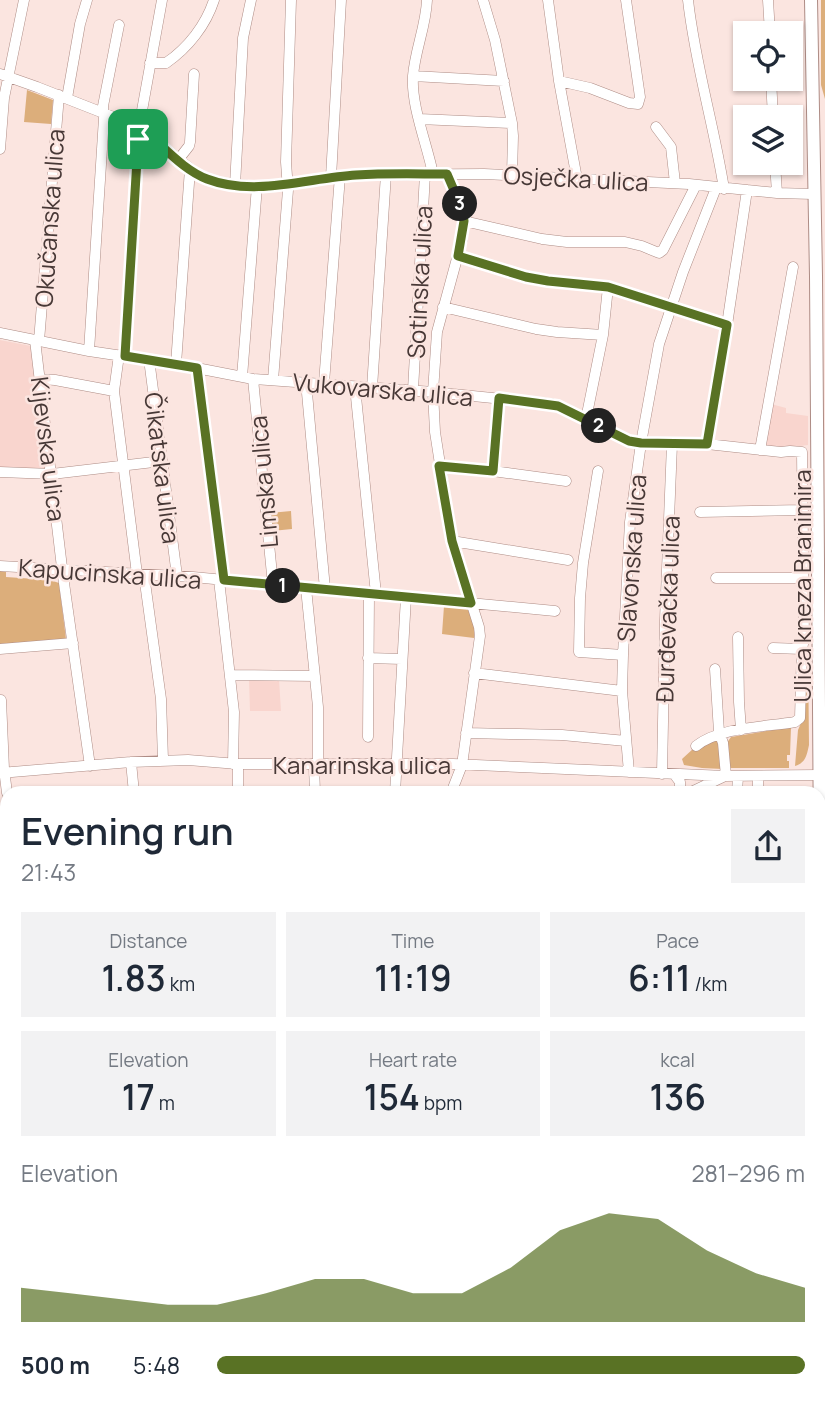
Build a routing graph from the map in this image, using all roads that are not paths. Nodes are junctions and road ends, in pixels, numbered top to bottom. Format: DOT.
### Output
graph roads {
  1 [pos="24,0"];
  2 [pos="87,0"];
  3 [pos="162,0"];
  4 [pos="214,0"];
  5 [pos="251,0"];
  6 [pos="291,0"];
  7 [pos="341,0"];
  8 [pos="427,0"];
  9 [pos="483,0"];
  10 [pos="548,0"];
  11 [pos="626,0"];
  12 [pos="688,0"];
  13 [pos="768,0"];
  14 [pos="811,0"];
  15 [pos="769,21"];
  16 [pos="119,25"];
  17 [pos="150,63"];
  18 [pos="194,74"];
  19 [pos="4,75"];
  20 [pos="413,76"];
  21 [pos="559,81"];
  22 [pos="504,82"];
  23 [pos="63,97"];
  24 [pos="103,113"];
  25 [pos="419,119"];
  26 [pos="512,123"];
  27 [pos="139,127"];
  28 [pos="656,127"];
  29 [pos="0,149"];
  30 [pos="825,154"];
  31 [pos="178,160"];
  32 [pos="813,166"];
  33 [pos="190,169"];
  34 [pos="386,174"];
  35 [pos="429,174"];
  36 [pos="447,174"];
  37 [pos="512,174"];
  38 [pos="776,175"];
  39 [pos="335,177"];
  40 [pos="577,179"];
  41 [pos="675,183"];
  42 [pos="287,184"];
  43 [pos="235,185"];
  44 [pos="696,185"];
  45 [pos="257,186"];
  46 [pos="720,188"];
  47 [pos="747,190"];
  48 [pos="777,193"];
  49 [pos="813,194"];
  50 [pos="464,221"];
  51 [pos="458,256"];
  52 [pos="793,267"];
  53 [pos="608,287"];
  54 [pos="671,306"];
  55 [pos="443,307"];
  56 [pos="727,325"];
  57 [pos="0,333"];
  58 [pos="603,335"];
  59 [pos="37,340"];
  60 [pos="89,351"];
  61 [pos="122,355"];
  62 [pos="149,359"];
  63 [pos="176,364"];
  64 [pos="197,368"];
  65 [pos="242,377"];
  66 [pos="40,379"];
  67 [pos="253,379"];
  68 [pos="273,380"];
  69 [pos="306,382"];
  70 [pos="324,383"];
  71 [pos="355,387"];
  72 [pos="372,388"];
  73 [pos="413,390"];
  74 [pos="114,391"];
  75 [pos="433,392"];
  76 [pos="499,398"];
  77 [pos="586,419"];
  78 [pos="641,443"];
  79 [pos="672,444"];
  80 [pos="707,444"];
  81 [pos="760,450"];
  82 [pos="802,452"];
  83 [pos="162,461"];
  84 [pos="124,465"];
  85 [pos="439,466"];
  86 [pos="493,471"];
  87 [pos="598,471"];
  88 [pos="0,472"];
  89 [pos="52,474"];
  90 [pos="566,481"];
  91 [pos="803,510"];
  92 [pos="700,512"];
  93 [pos="452,541"];
  94 [pos="568,560"];
  95 [pos="0,566"];
  96 [pos="63,570"];
  97 [pos="141,574"];
  98 [pos="177,576"];
  99 [pos="716,578"];
  100 [pos="803,578"];
  101 [pos="222,580"];
  102 [pos="273,585"];
  103 [pos="306,588"];
  104 [pos="325,589"];
  105 [pos="373,594"];
  106 [pos="406,597"];
  107 [pos="471,603"];
  108 [pos="555,611"];
  109 [pos="738,637"];
  110 [pos="73,643"];
  111 [pos="773,648"];
  112 [pos="0,649"];
  113 [pos="802,649"];
  114 [pos="623,655"];
  115 [pos="368,658"];
  116 [pos="402,659"];
  117 [pos="715,668"];
  118 [pos="474,673"];
  119 [pos="231,675"];
  120 [pos="315,676"];
  121 [pos="622,691"];
  122 [pos="1,700"];
  123 [pos="741,730"];
  124 [pos="466,733"];
  125 [pos="720,735"];
  126 [pos="368,737"];
  127 [pos="626,741"];
  128 [pos="696,746"];
  129 [pos="163,761"];
  130 [pos="131,762"];
  131 [pos="236,764"];
  132 [pos="316,765"];
  133 [pos="396,765"];
  134 [pos="462,765"];
  135 [pos="90,766"];
  136 [pos="629,772"];
  137 [pos="2,773"];
  138 [pos="662,774"];
  139 [pos="674,774"];
  140 [pos="819,775"];
  141 [pos="725,776"];
  142 [pos="738,776"];
  143 [pos="758,776"];
  144 [pos="133,786"];
  145 [pos="238,786"];
  146 [pos="315,786"];
  147 [pos="395,786"];
  148 [pos="454,786"];
  149 [pos="680,786"];
  150 [pos="704,786"];
  151 [pos="737,786"];
  152 [pos="758,786"];
  153 [pos="819,786"];
  154 [pos="0,1010"];
  155 [pos="0,1020"];
  1 -- 19 [label="street"];
  2 -- 23 [label="street, Okučanska ulica"];
  3 -- 17 [label="street"];
  4 -- 17 [label="street"];
  5 -- 43 [label="street"];
  6 -- 42 [label="street"];
  7 -- 39 [label="street"];
  8 -- 20 [label="street, Sotinska ulica"];
  9 -- 22 [label="street"];
  10 -- 21 [label="street"];
  11 -- 21 [label="street"];
  12 -- 46 [label="street"];
  13 -- 15 [label="street"];
  14 -- 32 [label="main road, Ulica kneza Branimira"];
  16 -- 24 [label="street"];
  17 -- 27 [label="street"];
  18 -- 31 [label="street"];
  19 -- 23 [label="street, Osječka ulica"];
  19 -- 29 [label="street"];
  20 -- 22 [label="street"];
  20 -- 25 [label="street, Sotinska ulica"];
  21 -- 40 [label="street"];
  22 -- 26 [label="street"];
  23 -- 24 [label="street, Osječka ulica"];
  23 -- 59 [label="street, Okučanska ulica"];
  24 -- 27 [label="street, Osječka ulica"];
  24 -- 60 [label="street"];
  25 -- 26 [label="street"];
  25 -- 35 [label="street, Sotinska ulica"];
  26 -- 37 [label="street"];
  27 -- 31 [label="street, Osječka ulica"];
  27 -- 61 [label="street"];
  28 -- 41 [label="street"];
  30 -- 32 [label="street"];
  31 -- 33 [label="street, Osječka ulica"];
  32 -- 49 [label="main road, Ulica kneza Branimira"];
  33 -- 43 [label="street, Osječka ulica"];
  33 -- 63 [label="street"];
  34 -- 35 [label="street, Osječka ulica"];
  34 -- 39 [label="street, Osječka ulica"];
  34 -- 72 [label="street"];
  35 -- 36 [label="street, Osječka ulica"];
  35 -- 73 [label="street, Sotinska ulica"];
  36 -- 37 [label="street, Osječka ulica"];
  36 -- 50 [label="street"];
  37 -- 40 [label="street, Osječka ulica"];
  38 -- 48 [label="street"];
  39 -- 42 [label="street, Osječka ulica"];
  39 -- 70 [label="street"];
  40 -- 41 [label="street, Osječka ulica"];
  41 -- 44 [label="street, Osječka ulica"];
  42 -- 45 [label="street, Osječka ulica"];
  42 -- 68 [label="street"];
  43 -- 45 [label="street, Osječka ulica"];
  44 -- 46 [label="street, Osječka ulica"];
  44 -- 50 [label="street"];
  45 -- 65 [label="street"];
  46 -- 47 [label="street, Osječka ulica"];
  46 -- 54 [label="street, Slavonska ulica"];
  47 -- 48 [label="street, Osječka ulica"];
  47 -- 56 [label="street"];
  48 -- 49 [label="street, Osječka ulica"];
  49 -- 140 [label="main road, Ulica kneza Branimira"];
  50 -- 51 [label="street"];
  51 -- 53 [label="street"];
  51 -- 55 [label="street"];
  52 -- 81 [label="street"];
  53 -- 54 [label="street"];
  53 -- 58 [label="street"];
  54 -- 56 [label="street"];
  54 -- 78 [label="street, Slavonska ulica"];
  55 -- 58 [label="street"];
  55 -- 75 [label="street"];
  56 -- 80 [label="street"];
  57 -- 59 [label="street, Vukovarska ulica"];
  58 -- 77 [label="street"];
  59 -- 60 [label="street, Vukovarska ulica"];
  59 -- 66 [label="street, Kijevska ulica"];
  60 -- 61 [label="street, Vukovarska ulica"];
  61 -- 62 [label="street, Vukovarska ulica"];
  61 -- 74 [label="street"];
  62 -- 63 [label="street, Vukovarska ulica"];
  62 -- 83 [label="street, Čikatska ulica"];
  63 -- 64 [label="street, Vukovarska ulica"];
  64 -- 65 [label="street, Vukovarska ulica"];
  64 -- 101 [label="street"];
  65 -- 67 [label="street, Vukovarska ulica"];
  66 -- 74 [label="street"];
  66 -- 89 [label="street, Kijevska ulica"];
  67 -- 68 [label="street, Vukovarska ulica"];
  67 -- 102 [label="street, Limska ulica"];
  68 -- 69 [label="street, Vukovarska ulica"];
  69 -- 70 [label="street, Vukovarska ulica"];
  69 -- 104 [label="street"];
  70 -- 71 [label="street, Vukovarska ulica"];
  71 -- 72 [label="street, Vukovarska ulica"];
  71 -- 105 [label="street"];
  72 -- 73 [label="street, Vukovarska ulica"];
  73 -- 75 [label="street, Vukovarska ulica"];
  74 -- 84 [label="street"];
  75 -- 76 [label="street, Vukovarska ulica"];
  75 -- 85 [label="street"];
  76 -- 77 [label="street, Vukovarska ulica"];
  76 -- 86 [label="street"];
  77 -- 78 [label="street, Vukovarska ulica"];
  78 -- 79 [label="street, Vukovarska ulica"];
  78 -- 114 [label="street, Slavonska ulica"];
  79 -- 80 [label="street, Vukovarska ulica"];
  79 -- 138 [label="street, Đurđevačka ulica"];
  80 -- 81 [label="street, Vukovarska ulica"];
  81 -- 82 [label="street, Vukovarska ulica"];
  82 -- 91 [label="street, Ulica kneza Branimira"];
  83 -- 84 [label="street"];
  83 -- 98 [label="street, Čikatska ulica"];
  84 -- 89 [label="street"];
  84 -- 97 [label="street"];
  85 -- 86 [label="street"];
  85 -- 93 [label="street"];
  86 -- 90 [label="street"];
  87 -- 114 [label="street"];
  88 -- 89 [label="street"];
  89 -- 96 [label="street, Kijevska ulica"];
  91 -- 92 [label="street"];
  91 -- 100 [label="street, Ulica kneza Branimira"];
  93 -- 94 [label="street"];
  93 -- 107 [label="street"];
  95 -- 96 [label="street, Kapucinska ulica"];
  96 -- 97 [label="street, Kapucinska ulica"];
  96 -- 110 [label="street, Kijevska ulica"];
  97 -- 98 [label="street, Kapucinska ulica"];
  97 -- 129 [label="street"];
  98 -- 101 [label="street, Kapucinska ulica"];
  99 -- 100 [label="street"];
  100 -- 113 [label="street, Ulica kneza Branimira"];
  101 -- 102 [label="street, Kapucinska ulica"];
  101 -- 119 [label="street"];
  102 -- 103 [label="street, Kapucinska ulica"];
  103 -- 104 [label="street, Kapucinska ulica"];
  103 -- 120 [label="street"];
  104 -- 105 [label="street, Kapucinska ulica"];
  105 -- 106 [label="street, Kapucinska ulica"];
  105 -- 115 [label="street"];
  106 -- 107 [label="street, Kapucinska ulica"];
  106 -- 116 [label="street"];
  107 -- 108 [label="street, Kapucinska ulica"];
  107 -- 118 [label="street"];
  109 -- 123 [label="street"];
  110 -- 112 [label="street"];
  110 -- 135 [label="street, Kijevska ulica"];
  111 -- 113 [label="street"];
  113 -- 123 [label="street, Ulica kneza Branimira"];
  114 -- 121 [label="street, Slavonska ulica"];
  115 -- 116 [label="street"];
  115 -- 126 [label="street"];
  116 -- 133 [label="street"];
  117 -- 125 [label="street"];
  118 -- 121 [label="street"];
  118 -- 124 [label="street"];
  119 -- 120 [label="street"];
  119 -- 131 [label="street"];
  120 -- 132 [label="street"];
  121 -- 127 [label="street, Slavonska ulica"];
  122 -- 137 [label="street"];
  123 -- 125 [label="street"];
  124 -- 127 [label="street"];
  124 -- 134 [label="street"];
  125 -- 128 [label="street"];
  125 -- 141 [label="street"];
  127 -- 136 [label="street, Slavonska ulica"];
  129 -- 130 [label="street, Kanarinska ulica"];
  129 -- 131 [label="street, Kanarinska ulica"];
  130 -- 135 [label="street, Kanarinska ulica"];
  130 -- 144 [label="street"];
  131 -- 132 [label="street, Kanarinska ulica"];
  131 -- 145 [label="street"];
  132 -- 133 [label="street, Kanarinska ulica"];
  132 -- 146 [label="street"];
  133 -- 134 [label="street, Kanarinska ulica"];
  133 -- 147 [label="street"];
  134 -- 136 [label="street, Kanarinska ulica"];
  134 -- 148 [label="street"];
  135 -- 137 [label="street, Kanarinska ulica"];
  136 -- 138 [label="street, Kanarinska ulica"];
  138 -- 139 [label="street, Kanarinska ulica"];
  139 -- 141 [label="street, Kanarinska ulica"];
  139 -- 149 [label="street"];
  140 -- 143 [label="street, Kanarinska ulica"];
  140 -- 153 [label="main road, Ulica kneza Branimira"];
  141 -- 142 [label="street, Kanarinska ulica"];
  141 -- 150 [label="street"];
  142 -- 143 [label="street, Kanarinska ulica"];
  142 -- 151 [label="street"];
  143 -- 152 [label="street"];
  154 -- 155 [label="street"];
}
